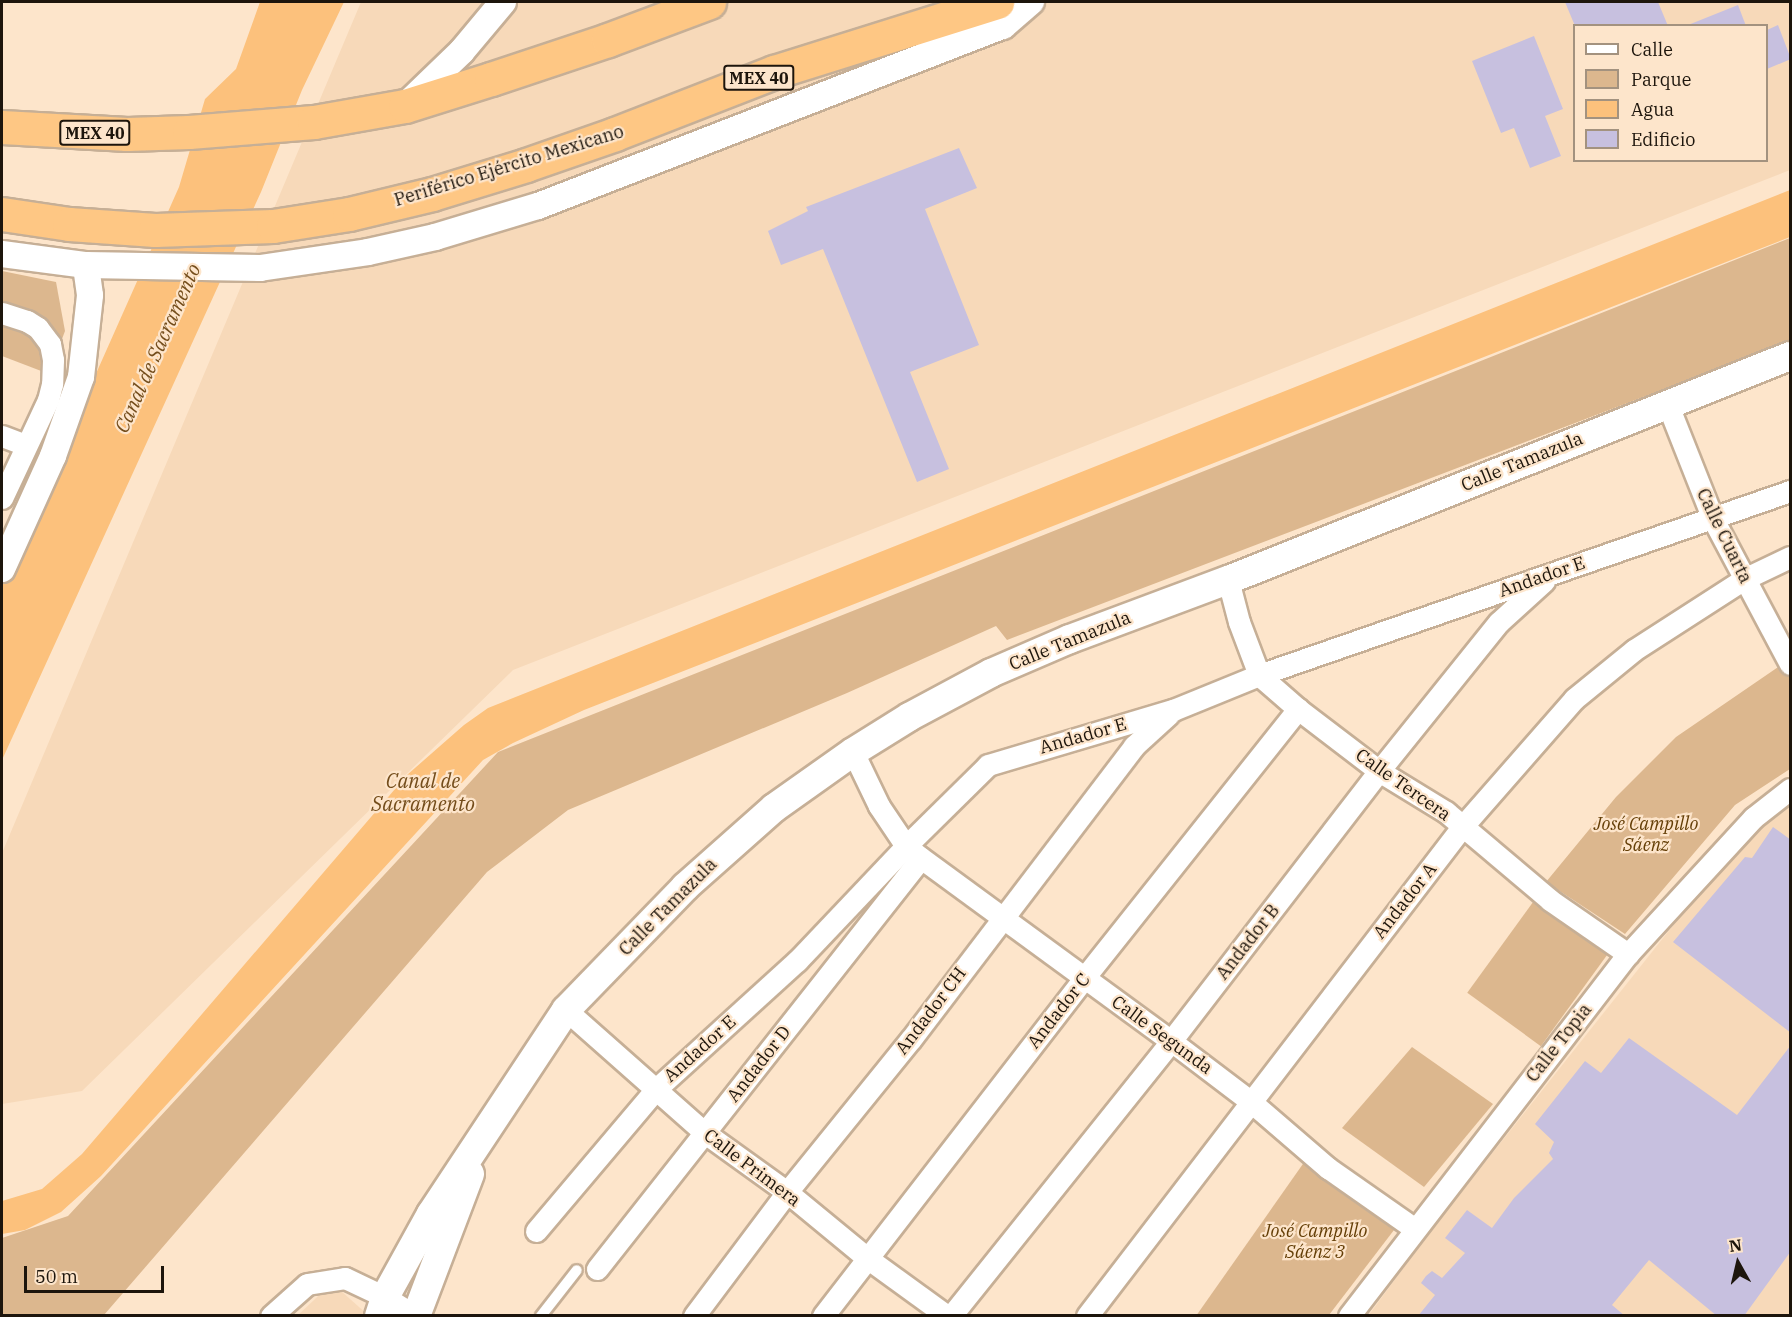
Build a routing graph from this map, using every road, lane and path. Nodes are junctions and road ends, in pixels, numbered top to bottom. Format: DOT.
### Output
graph roads {
  1 [pos="503,2"];
  2 [pos="706,2"];
  3 [pos="998,2"];
  4 [pos="1031,2"];
  5 [pos="405,106"];
  6 [pos="2,127"];
  7 [pos="2,214"];
  8 [pos="2,254"];
  9 [pos="86,265"];
  10 [pos="2,313"];
  11 [pos="1791,356"];
  12 [pos="1667,403"];
  13 [pos="2,436"];
  14 [pos="26,445"];
  15 [pos="1791,491"];
  16 [pos="2,498"];
  17 [pos="1713,519"];
  18 [pos="1791,557"];
  19 [pos="2,569"];
  20 [pos="1551,574"];
  21 [pos="1744,579"];
  22 [pos="1228,580"];
  23 [pos="1791,664"];
  24 [pos="1259,675"];
  25 [pos="1298,709"];
  26 [pos="1173,710"];
  27 [pos="853,752"];
  28 [pos="1379,771"];
  29 [pos="1791,789"];
  30 [pos="1462,827"];
  31 [pos="914,852"];
  32 [pos="1001,918"];
  33 [pos="1628,954"];
  34 [pos="797,961"];
  35 [pos="1084,978"];
  36 [pos="822,984"];
  37 [pos="566,1010"];
  38 [pos="1171,1041"];
  39 [pos="655,1090"];
  40 [pos="1250,1101"];
  41 [pos="486,1130"];
  42 [pos="705,1133"];
  43 [pos="787,1192"];
  44 [pos="1415,1229"];
  45 [pos="536,1231"];
  46 [pos="867,1258"];
  47 [pos="587,1269"];
  48 [pos="382,1306"];
  49 [pos="272,1316"];
  50 [pos="416,1316"];
  51 [pos="541,1316"];
  52 [pos="694,1316"];
  53 [pos="823,1316"];
  54 [pos="949,1316"];
  55 [pos="1088,1316"];
  56 [pos="1349,1316"];
  1 -- 5 [label="street"];
  2 -- 5 [label="highway, MEX 40"];
  3 -- 7 [label="highway, Periférico Ejército Mexicano / MEX 40"];
  4 -- 9 [label="street"];
  5 -- 6 [label="highway, MEX 40"];
  8 -- 9 [label="street"];
  9 -- 19 [label="street"];
  10 -- 14 [label="street"];
  11 -- 12 [label="main road, Calle Tamazula"];
  12 -- 17 [label="street, Calle Cuarta"];
  12 -- 22 [label="main road, Calle Tamazula"];
  13 -- 14 [label="street"];
  14 -- 16 [label="street"];
  15 -- 17 [label="street, Andador E"];
  17 -- 20 [label="street, Andador E"];
  17 -- 21 [label="street, Calle Cuarta"];
  18 -- 21 [label="street, Andador A"];
  20 -- 24 [label="street, Andador E"];
  20 -- 28 [label="street, Andador B"];
  21 -- 23 [label="street, Calle Cuarta"];
  21 -- 30 [label="street, Andador A"];
  22 -- 24 [label="street, Calle Tercera"];
  22 -- 27 [label="main road, Calle Tamazula"];
  24 -- 25 [label="street, Calle Tercera"];
  24 -- 26 [label="street, Andador E"];
  25 -- 28 [label="street, Calle Tercera"];
  25 -- 35 [label="street, Andador C"];
  26 -- 31 [label="street, Andador E"];
  26 -- 32 [label="street, Andador CH"];
  27 -- 31 [label="street, Calle Segunda"];
  27 -- 37 [label="main road, Calle Tamazula"];
  28 -- 30 [label="street, Calle Tercera"];
  28 -- 38 [label="street, Andador B"];
  29 -- 33 [label="street, Calle Topia"];
  30 -- 33 [label="street, Calle Tercera"];
  30 -- 40 [label="street, Andador A"];
  31 -- 32 [label="street, Calle Segunda"];
  31 -- 34 [label="street, Andador E"];
  31 -- 36 [label="street, Andador D"];
  32 -- 35 [label="street, Calle Segunda"];
  32 -- 43 [label="street, Andador CH"];
  33 -- 44 [label="street, Calle Topia"];
  34 -- 36 [label="street"];
  34 -- 39 [label="street, Andador E"];
  35 -- 38 [label="street, Calle Segunda"];
  35 -- 46 [label="street, Andador C"];
  36 -- 42 [label="street, Andador D"];
  37 -- 39 [label="street, Calle Primera"];
  37 -- 41 [label="main road, Calle Tamazula"];
  38 -- 40 [label="street, Calle Segunda"];
  38 -- 54 [label="street, Andador B"];
  39 -- 42 [label="street, Calle Primera"];
  39 -- 45 [label="street, Andador E"];
  40 -- 44 [label="street, Calle Segunda"];
  40 -- 55 [label="street, Andador A"];
  41 -- 48 [label="main road"];
  41 -- 50 [label="main road"];
  42 -- 43 [label="street, Calle Primera"];
  42 -- 47 [label="street, Andador D"];
  43 -- 46 [label="street, Calle Primera"];
  43 -- 52 [label="street, Andador CH"];
  44 -- 56 [label="street, Calle Topia"];
  46 -- 53 [label="street, Andador C"];
  46 -- 54 [label="street, Calle Primera"];
  47 -- 51 [label="lane"];
  48 -- 49 [label="street"];
  48 -- 50 [label="street"];
}
